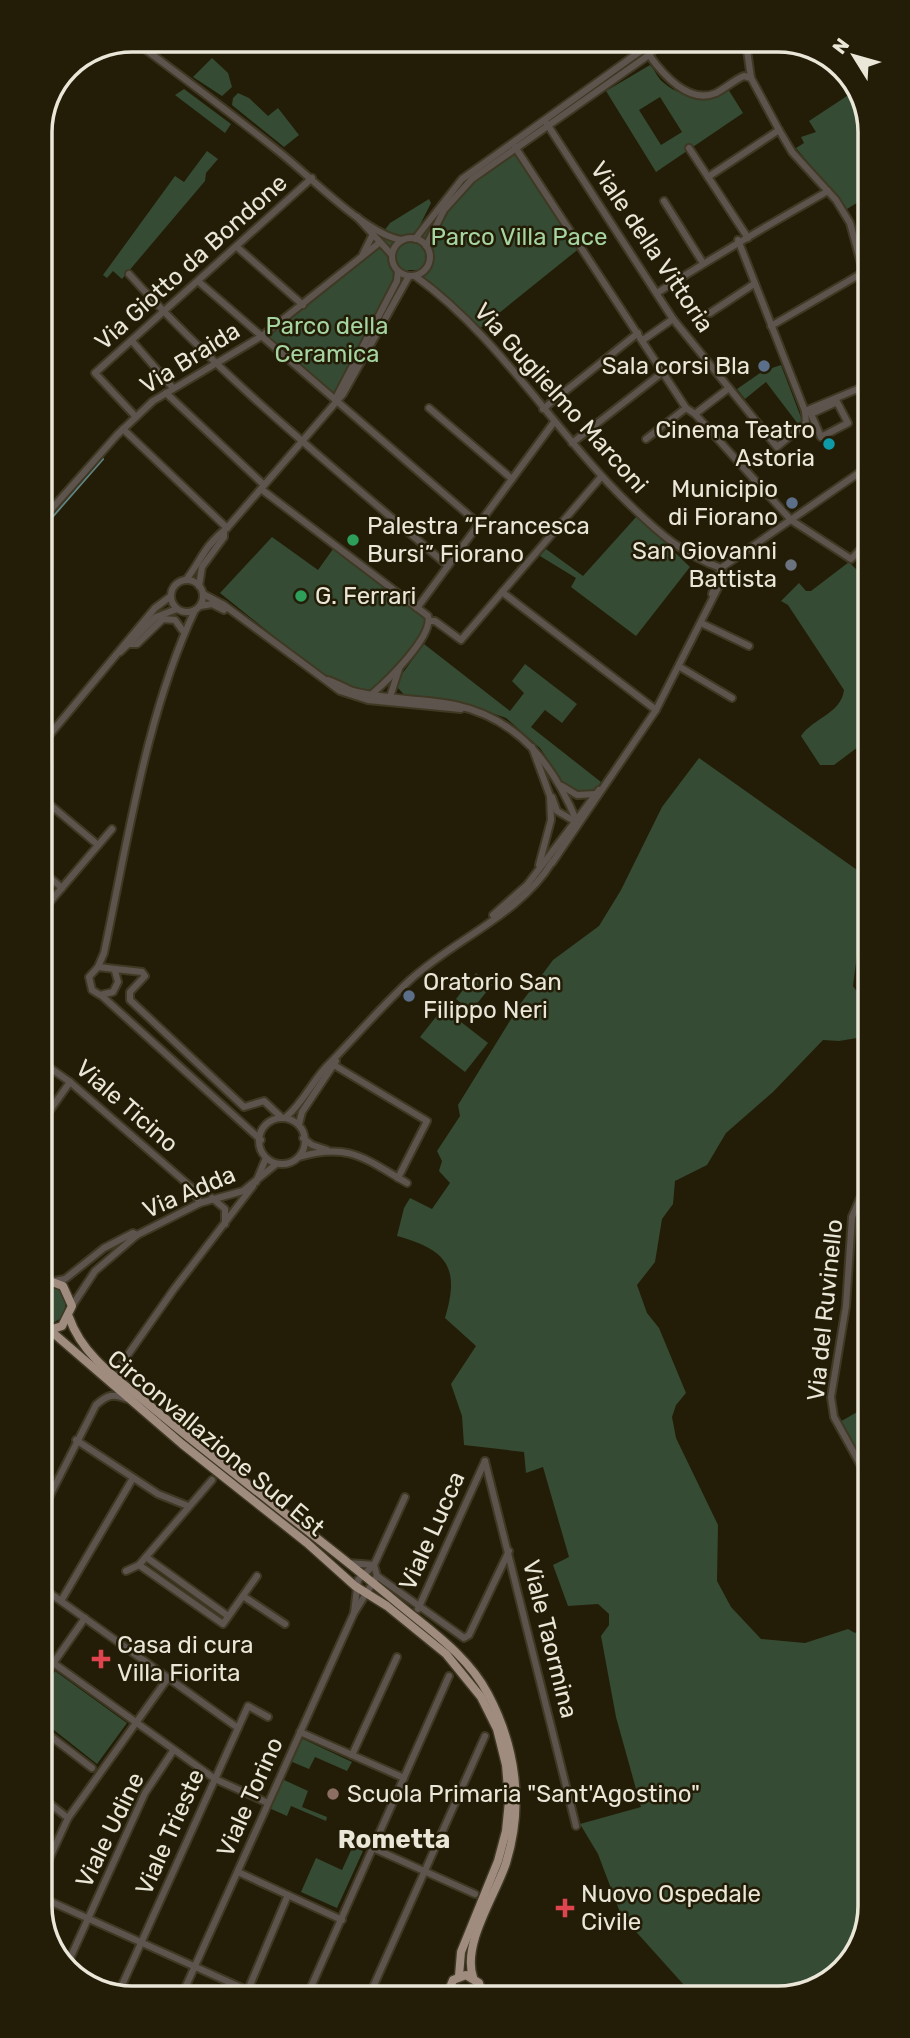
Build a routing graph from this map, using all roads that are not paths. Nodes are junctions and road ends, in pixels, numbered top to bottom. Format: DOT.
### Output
graph roads {
  1 [pos="149,52"];
  2 [pos="638,53"];
  3 [pos="651,53"];
  4 [pos="747,53"];
  5 [pos="649,55"];
  6 [pos="751,79"];
  7 [pos="547,124"];
  8 [pos="779,130"];
  9 [pos="515,147"];
  10 [pos="689,148"];
  11 [pos="708,177"];
  12 [pos="312,178"];
  13 [pos="828,191"];
  14 [pos="664,201"];
  15 [pos="357,217"];
  16 [pos="372,236"];
  17 [pos="748,238"];
  18 [pos="415,239"];
  19 [pos="402,240"];
  20 [pos="738,240"];
  21 [pos="379,243"];
  22 [pos="426,246"];
  23 [pos="237,247"];
  24 [pos="858,251"];
  25 [pos="363,254"];
  26 [pos="392,255"];
  27 [pos="703,263"];
  28 [pos="426,269"];
  29 [pos="398,271"];
  30 [pos="129,274"];
  31 [pos="412,276"];
  32 [pos="858,279"];
  33 [pos="199,282"];
  34 [pos="754,284"];
  35 [pos="438,291"];
  36 [pos="657,293"];
  37 [pos="303,304"];
  38 [pos="164,313"];
  39 [pos="710,313"];
  40 [pos="673,319"];
  41 [pos="771,326"];
  42 [pos="638,333"];
  43 [pos="262,336"];
  44 [pos="643,340"];
  45 [pos="132,341"];
  46 [pos="219,364"];
  47 [pos="663,372"];
  48 [pos="95,373"];
  49 [pos="173,388"];
  50 [pos="729,388"];
  51 [pos="858,389"];
  52 [pos="166,393"];
  53 [pos="335,400"];
  54 [pos="429,408"];
  55 [pos="686,408"];
  56 [pos="543,409"];
  57 [pos="804,411"];
  58 [pos="695,414"];
  59 [pos="136,417"];
  60 [pos="554,422"];
  61 [pos="814,422"];
  62 [pos="123,429"];
  63 [pos="646,439"];
  64 [pos="301,441"];
  65 [pos="572,443"];
  66 [pos="858,473"];
  67 [pos="601,477"];
  68 [pos="512,480"];
  69 [pos="262,487"];
  70 [pos="53,508"];
  71 [pos="790,519"];
  72 [pos="479,524"];
  73 [pos="226,529"];
  74 [pos="858,552"];
  75 [pos="448,566"];
  76 [pos="721,568"];
  77 [pos="186,580"];
  78 [pos="199,586"];
  79 [pos="502,592"];
  80 [pos="202,594"];
  81 [pos="171,596"];
  82 [pos="712,599"];
  83 [pos="197,608"];
  84 [pos="417,608"];
  85 [pos="180,610"];
  86 [pos="239,617"];
  87 [pos="430,621"];
  88 [pos="701,623"];
  89 [pos="183,633"];
  90 [pos="131,644"];
  91 [pos="749,646"];
  92 [pos="120,652"];
  93 [pos="400,667"];
  94 [pos="680,667"];
  95 [pos="328,680"];
  96 [pos="386,682"];
  97 [pos="372,694"];
  98 [pos="357,697"];
  99 [pos="387,698"];
  100 [pos="732,698"];
  101 [pos="419,706"];
  102 [pos="468,709"];
  103 [pos="656,710"];
  104 [pos="53,732"];
  105 [pos="532,747"];
  106 [pos="560,785"];
  107 [pos="605,785"];
  108 [pos="596,794"];
  109 [pos="550,796"];
  110 [pos="53,806"];
  111 [pos="586,814"];
  112 [pos="576,821"];
  113 [pos="112,828"];
  114 [pos="98,845"];
  115 [pos="552,863"];
  116 [pos="536,873"];
  117 [pos="53,880"];
  118 [pos="62,888"];
  119 [pos="53,899"];
  120 [pos="485,923"];
  121 [pos="104,953"];
  122 [pos="108,966"];
  123 [pos="97,967"];
  124 [pos="132,969"];
  125 [pos="115,971"];
  126 [pos="118,982"];
  127 [pos="113,992"];
  128 [pos="100,995"];
  129 [pos="114,1005"];
  130 [pos="340,1054"];
  131 [pos="334,1065"];
  132 [pos="52,1069"];
  133 [pos="70,1082"];
  134 [pos="271,1105"];
  135 [pos="52,1106"];
  136 [pos="284,1117"];
  137 [pos="267,1123"];
  138 [pos="299,1124"];
  139 [pos="248,1128"];
  140 [pos="303,1138"];
  141 [pos="261,1140"];
  142 [pos="329,1151"];
  143 [pos="266,1157"];
  144 [pos="299,1157"];
  145 [pos="275,1165"];
  146 [pos="398,1178"];
  147 [pos="407,1183"];
  148 [pos="254,1185"];
  149 [pos="212,1198"];
  150 [pos="858,1198"];
  151 [pos="200,1203"];
  152 [pos="225,1224"];
  153 [pos="137,1234"];
  154 [pos="55,1281"];
  155 [pos="72,1306"];
  156 [pos="69,1317"];
  157 [pos="52,1330"];
  158 [pos="52,1336"];
  159 [pos="120,1366"];
  160 [pos="108,1370"];
  161 [pos="119,1379"];
  162 [pos="132,1401"];
  163 [pos="76,1440"];
  164 [pos="858,1460"];
  165 [pos="485,1461"];
  166 [pos="133,1478"];
  167 [pos="212,1480"];
  168 [pos="52,1490"];
  169 [pos="405,1497"];
  170 [pos="188,1506"];
  171 [pos="509,1551"];
  172 [pos="146,1557"];
  173 [pos="347,1563"];
  174 [pos="374,1564"];
  175 [pos="139,1565"];
  176 [pos="126,1571"];
  177 [pos="363,1575"];
  178 [pos="257,1576"];
  179 [pos="376,1580"];
  180 [pos="355,1586"];
  181 [pos="368,1594"];
  182 [pos="52,1595"];
  183 [pos="243,1596"];
  184 [pos="61,1601"];
  185 [pos="419,1607"];
  186 [pos="354,1613"];
  187 [pos="228,1616"];
  188 [pos="413,1616"];
  189 [pos="85,1618"];
  190 [pos="285,1624"];
  191 [pos="397,1657"];
  192 [pos="53,1664"];
  193 [pos="449,1676"];
  194 [pos="168,1678"];
  195 [pos="268,1717"];
  196 [pos="135,1724"];
  197 [pos="238,1728"];
  198 [pos="300,1732"];
  199 [pos="485,1736"];
  200 [pos="52,1737"];
  201 [pos="173,1751"];
  202 [pos="352,1755"];
  203 [pos="108,1760"];
  204 [pos="92,1768"];
  205 [pos="404,1778"];
  206 [pos="215,1779"];
  207 [pos="91,1785"];
  208 [pos="268,1803"];
  209 [pos="52,1806"];
  210 [pos="68,1818"];
  211 [pos="576,1826"];
  212 [pos="373,1848"];
  213 [pos="52,1852"];
  214 [pos="425,1871"];
  215 [pos="238,1872"];
  216 [pos="475,1894"];
  217 [pos="288,1895"];
  218 [pos="52,1902"];
  219 [pos="88,1918"];
  220 [pos="342,1920"];
  221 [pos="141,1942"];
  222 [pos="71,1956"];
  223 [pos="195,1967"];
  224 [pos="459,1976"];
  225 [pos="473,1977"];
  226 [pos="122,1984"];
  227 [pos="187,1985"];
  228 [pos="231,1985"];
  229 [pos="249,1985"];
  230 [pos="312,1985"];
  231 [pos="374,1985"];
  232 [pos="449,1985"];
  233 [pos="480,1986"];
  1 -- 12 [label="street"];
  2 -- 18 [label="street"];
  3 -- 5 [label="street"];
  4 -- 6 [label="street"];
  5 -- 6 [label="street"];
  5 -- 7 [label="street"];
  6 -- 8 [label="street"];
  7 -- 9 [label="street"];
  7 -- 36 [label="street, Viale della Vittoria"];
  8 -- 11 [label="street"];
  8 -- 13 [label="street"];
  9 -- 22 [label="street"];
  9 -- 42 [label="street"];
  10 -- 11 [label="street"];
  11 -- 17 [label="street"];
  12 -- 15 [label="street"];
  12 -- 23 [label="street, Via Giotto da Bondone"];
  13 -- 17 [label="street"];
  13 -- 24 [label="street"];
  14 -- 27 [label="street"];
  15 -- 16 [label="street"];
  15 -- 19 [label="street"];
  16 -- 21 [label="street"];
  16 -- 25 [label="street, Via Braida"];
  17 -- 20 [label="street"];
  18 -- 19 [label="street"];
  18 -- 22 [label="street"];
  19 -- 26 [label="street"];
  20 -- 27 [label="street"];
  20 -- 34 [label="street"];
  21 -- 25 [label="street, Via Braida"];
  21 -- 26 [label="street"];
  22 -- 28 [label="street"];
  23 -- 33 [label="street, Via Giotto da Bondone"];
  23 -- 37 [label="street"];
  25 -- 37 [label="street, Via Braida"];
  26 -- 29 [label="street"];
  27 -- 36 [label="street"];
  28 -- 31 [label="street"];
  28 -- 35 [label="street"];
  29 -- 31 [label="street"];
  29 -- 53 [label="street"];
  30 -- 38 [label="street"];
  31 -- 35 [label="street"];
  31 -- 53 [label="street"];
  32 -- 41 [label="street"];
  33 -- 38 [label="street, Via Giotto da Bondone"];
  33 -- 43 [label="street"];
  34 -- 39 [label="street"];
  34 -- 41 [label="street"];
  35 -- 56 [label="street, Via Guglielmo Marconi"];
  36 -- 40 [label="street, Viale della Vittoria"];
  37 -- 43 [label="street, Via Braida"];
  38 -- 45 [label="street, Via Giotto da Bondone"];
  38 -- 46 [label="street"];
  40 -- 44 [label="street"];
  40 -- 50 [label="street, Viale della Vittoria"];
  41 -- 57 [label="street"];
  42 -- 44 [label="street"];
  42 -- 56 [label="street"];
  43 -- 46 [label="street, Via Braida"];
  43 -- 53 [label="street"];
  44 -- 47 [label="street"];
  45 -- 48 [label="street, Via Giotto da Bondone"];
  45 -- 49 [label="street"];
  46 -- 49 [label="street, Via Braida"];
  46 -- 64 [label="street"];
  47 -- 55 [label="street"];
  47 -- 65 [label="street"];
  48 -- 59 [label="street, Via Braida"];
  49 -- 52 [label="street, Via Braida"];
  50 -- 57 [label="street, Viale della Vittoria"];
  50 -- 58 [label="street"];
  51 -- 57 [label="street"];
  52 -- 59 [label="street, Via Braida"];
  52 -- 69 [label="street"];
  53 -- 64 [label="street"];
  53 -- 72 [label="street"];
  54 -- 68 [label="street"];
  55 -- 58 [label="street"];
  55 -- 63 [label="street"];
  56 -- 60 [label="street, Via Guglielmo Marconi"];
  58 -- 71 [label="street"];
  59 -- 62 [label="street, Via Braida"];
  60 -- 65 [label="street, Via Guglielmo Marconi"];
  60 -- 68 [label="street"];
  61 -- 61 [label="street"];
  62 -- 70 [label="street, Via Braida"];
  62 -- 73 [label="street"];
  64 -- 69 [label="street"];
  64 -- 75 [label="street"];
  65 -- 67 [label="street, Via Guglielmo Marconi"];
  66 -- 71 [label="street"];
  67 -- 76 [label="street, Via Guglielmo Marconi"];
  67 -- 79 [label="street"];
  68 -- 72 [label="street"];
  69 -- 73 [label="street"];
  69 -- 84 [label="street"];
  71 -- 74 [label="street"];
  71 -- 76 [label="street"];
  72 -- 75 [label="street"];
  73 -- 77 [label="street"];
  73 -- 78 [label="street"];
  75 -- 84 [label="street"];
  76 -- 82 [label="street"];
  76 -- 82 [label="street"];
  77 -- 78 [label="street"];
  77 -- 81 [label="street"];
  78 -- 80 [label="street"];
  79 -- 87 [label="street"];
  79 -- 103 [label="street"];
  80 -- 83 [label="street"];
  80 -- 86 [label="street"];
  81 -- 85 [label="street"];
  81 -- 92 [label="street"];
  82 -- 88 [label="street"];
  83 -- 85 [label="street"];
  83 -- 86 [label="street"];
  83 -- 89 [label="street"];
  84 -- 87 [label="street"];
  85 -- 89 [label="street"];
  85 -- 90 [label="street"];
  86 -- 95 [label="street"];
  87 -- 93 [label="street"];
  88 -- 91 [label="street"];
  88 -- 94 [label="street"];
  89 -- 90 [label="street"];
  89 -- 121 [label="street"];
  90 -- 92 [label="street"];
  92 -- 104 [label="street"];
  93 -- 96 [label="street"];
  93 -- 99 [label="street"];
  94 -- 100 [label="street"];
  94 -- 103 [label="street"];
  95 -- 97 [label="street"];
  95 -- 98 [label="street"];
  96 -- 97 [label="street"];
  96 -- 99 [label="street"];
  97 -- 99 [label="street"];
  98 -- 99 [label="street"];
  98 -- 101 [label="street"];
  99 -- 101 [label="street"];
  99 -- 102 [label="street"];
  101 -- 102 [label="street"];
  102 -- 105 [label="street"];
  103 -- 107 [label="street"];
  105 -- 106 [label="street"];
  105 -- 109 [label="street"];
  106 -- 108 [label="street"];
  106 -- 112 [label="street"];
  107 -- 108 [label="street"];
  107 -- 111 [label="street"];
  108 -- 112 [label="street"];
  109 -- 112 [label="street"];
  109 -- 116 [label="street"];
  110 -- 114 [label="street"];
  111 -- 112 [label="street"];
  111 -- 115 [label="street"];
  112 -- 115 [label="street"];
  112 -- 116 [label="street"];
  113 -- 114 [label="street"];
  114 -- 118 [label="street"];
  115 -- 120 [label="street"];
  116 -- 120 [label="street"];
  117 -- 118 [label="street"];
  118 -- 119 [label="street"];
  120 -- 130 [label="street"];
  121 -- 122 [label="street"];
  121 -- 123 [label="street"];
  122 -- 123 [label="street"];
  122 -- 125 [label="street"];
  123 -- 128 [label="street"];
  124 -- 125 [label="street"];
  124 -- 126 [label="street"];
  124 -- 134 [label="street"];
  125 -- 126 [label="street"];
  126 -- 127 [label="street"];
  127 -- 128 [label="street"];
  127 -- 129 [label="street"];
  128 -- 129 [label="street"];
  129 -- 139 [label="street"];
  130 -- 131 [label="street"];
  130 -- 136 [label="street"];
  131 -- 138 [label="street"];
  131 -- 146 [label="street"];
  132 -- 133 [label="street, Viale Ticino"];
  133 -- 135 [label="street"];
  133 -- 151 [label="street, Viale Ticino"];
  134 -- 136 [label="street"];
  134 -- 137 [label="street"];
  136 -- 137 [label="street"];
  136 -- 138 [label="street"];
  137 -- 139 [label="street"];
  137 -- 141 [label="street"];
  138 -- 140 [label="street"];
  139 -- 141 [label="street"];
  140 -- 142 [label="street"];
  140 -- 144 [label="street"];
  141 -- 143 [label="street"];
  142 -- 144 [label="street"];
  142 -- 146 [label="street"];
  143 -- 145 [label="street"];
  143 -- 148 [label="street"];
  144 -- 145 [label="street"];
  145 -- 148 [label="street"];
  146 -- 147 [label="street"];
  148 -- 149 [label="street, Via Adda"];
  148 -- 152 [label="street"];
  149 -- 151 [label="street, Via Adda"];
  149 -- 152 [label="street"];
  150 -- 164 [label="street, Via del Ruvinello"];
  151 -- 153 [label="street, Via Adda"];
  152 -- 159 [label="street"];
  153 -- 154 [label="street"];
  153 -- 155 [label="street"];
  154 -- 155 [label="main road"];
  155 -- 156 [label="main road"];
  156 -- 157 [label="main road"];
  156 -- 160 [label="main road, Circonvallazione Sud Est"];
  158 -- 162 [label="main road, Circonvallazione Sud Est"];
  159 -- 160 [label="street"];
  159 -- 161 [label="street"];
  160 -- 161 [label="main road, Circonvallazione Sud Est"];
  161 -- 173 [label="main road, Circonvallazione Sud Est"];
  162 -- 163 [label="street"];
  162 -- 180 [label="main road, Circonvallazione Sud Est"];
  163 -- 166 [label="street"];
  163 -- 168 [label="street"];
  165 -- 171 [label="street, Viale Taormina"];
  165 -- 185 [label="street, Viale Lucca"];
  166 -- 170 [label="street"];
  166 -- 184 [label="street"];
  167 -- 170 [label="street"];
  169 -- 174 [label="street"];
  170 -- 172 [label="street"];
  171 -- 185 [label="street, Circonvallazione Sud Est"];
  171 -- 211 [label="street, Viale Taormina"];
  172 -- 175 [label="street"];
  172 -- 187 [label="street"];
  173 -- 174 [label="street"];
  173 -- 177 [label="main road, Circonvallazione Sud Est"];
  174 -- 177 [label="street"];
  174 -- 179 [label="street"];
  175 -- 176 [label="street"];
  175 -- 187 [label="street"];
  177 -- 179 [label="main road, Circonvallazione Sud Est"];
  177 -- 180 [label="street"];
  178 -- 183 [label="street"];
  179 -- 181 [label="street"];
  179 -- 185 [label="street, Circonvallazione Sud Est"];
  179 -- 188 [label="main road, Circonvallazione Sud Est"];
  180 -- 181 [label="main road, Circonvallazione Sud Est"];
  180 -- 186 [label="street, Viale Torino"];
  181 -- 186 [label="street, Viale Torino"];
  181 -- 224 [label="main road, Circonvallazione Sud Est"];
  182 -- 184 [label="street"];
  183 -- 187 [label="street"];
  183 -- 190 [label="street"];
  184 -- 189 [label="street"];
  185 -- 188 [label="street, Viale Lucca"];
  186 -- 198 [label="street, Viale Torino"];
  188 -- 225 [label="main road, Circonvallazione Sud Est"];
  189 -- 192 [label="street"];
  189 -- 194 [label="street"];
  191 -- 202 [label="street"];
  192 -- 196 [label="street"];
  193 -- 205 [label="street"];
  194 -- 196 [label="street"];
  194 -- 197 [label="street"];
  195 -- 197 [label="street, Viale Trieste"];
  196 -- 201 [label="street"];
  196 -- 203 [label="street"];
  197 -- 206 [label="street, Viale Trieste"];
  198 -- 202 [label="street"];
  198 -- 208 [label="street, Viale Torino"];
  199 -- 214 [label="street"];
  200 -- 204 [label="street"];
  201 -- 206 [label="street"];
  201 -- 219 [label="street, Viale Udine"];
  202 -- 205 [label="street"];
  203 -- 204 [label="street"];
  203 -- 207 [label="street"];
  204 -- 207 [label="street"];
  205 -- 212 [label="street"];
  206 -- 208 [label="street"];
  206 -- 221 [label="street, Viale Trieste"];
  207 -- 210 [label="street"];
  208 -- 215 [label="street, Viale Torino"];
  209 -- 210 [label="street"];
  210 -- 213 [label="street"];
  212 -- 214 [label="street"];
  212 -- 220 [label="street"];
  214 -- 216 [label="street"];
  214 -- 231 [label="street"];
  215 -- 217 [label="street"];
  215 -- 223 [label="street, Viale Torino"];
  217 -- 220 [label="street"];
  217 -- 229 [label="street"];
  218 -- 219 [label="street"];
  219 -- 221 [label="street"];
  219 -- 222 [label="street, Viale Udine"];
  220 -- 230 [label="street"];
  221 -- 223 [label="street"];
  221 -- 226 [label="street, Viale Trieste"];
  223 -- 227 [label="street, Viale Torino"];
  223 -- 228 [label="street"];
  224 -- 225 [label="main road"];
  224 -- 232 [label="main road, Circonvallazione Sud Est"];
  225 -- 233 [label="main road, Circonvallazione Sud Est"];
}
